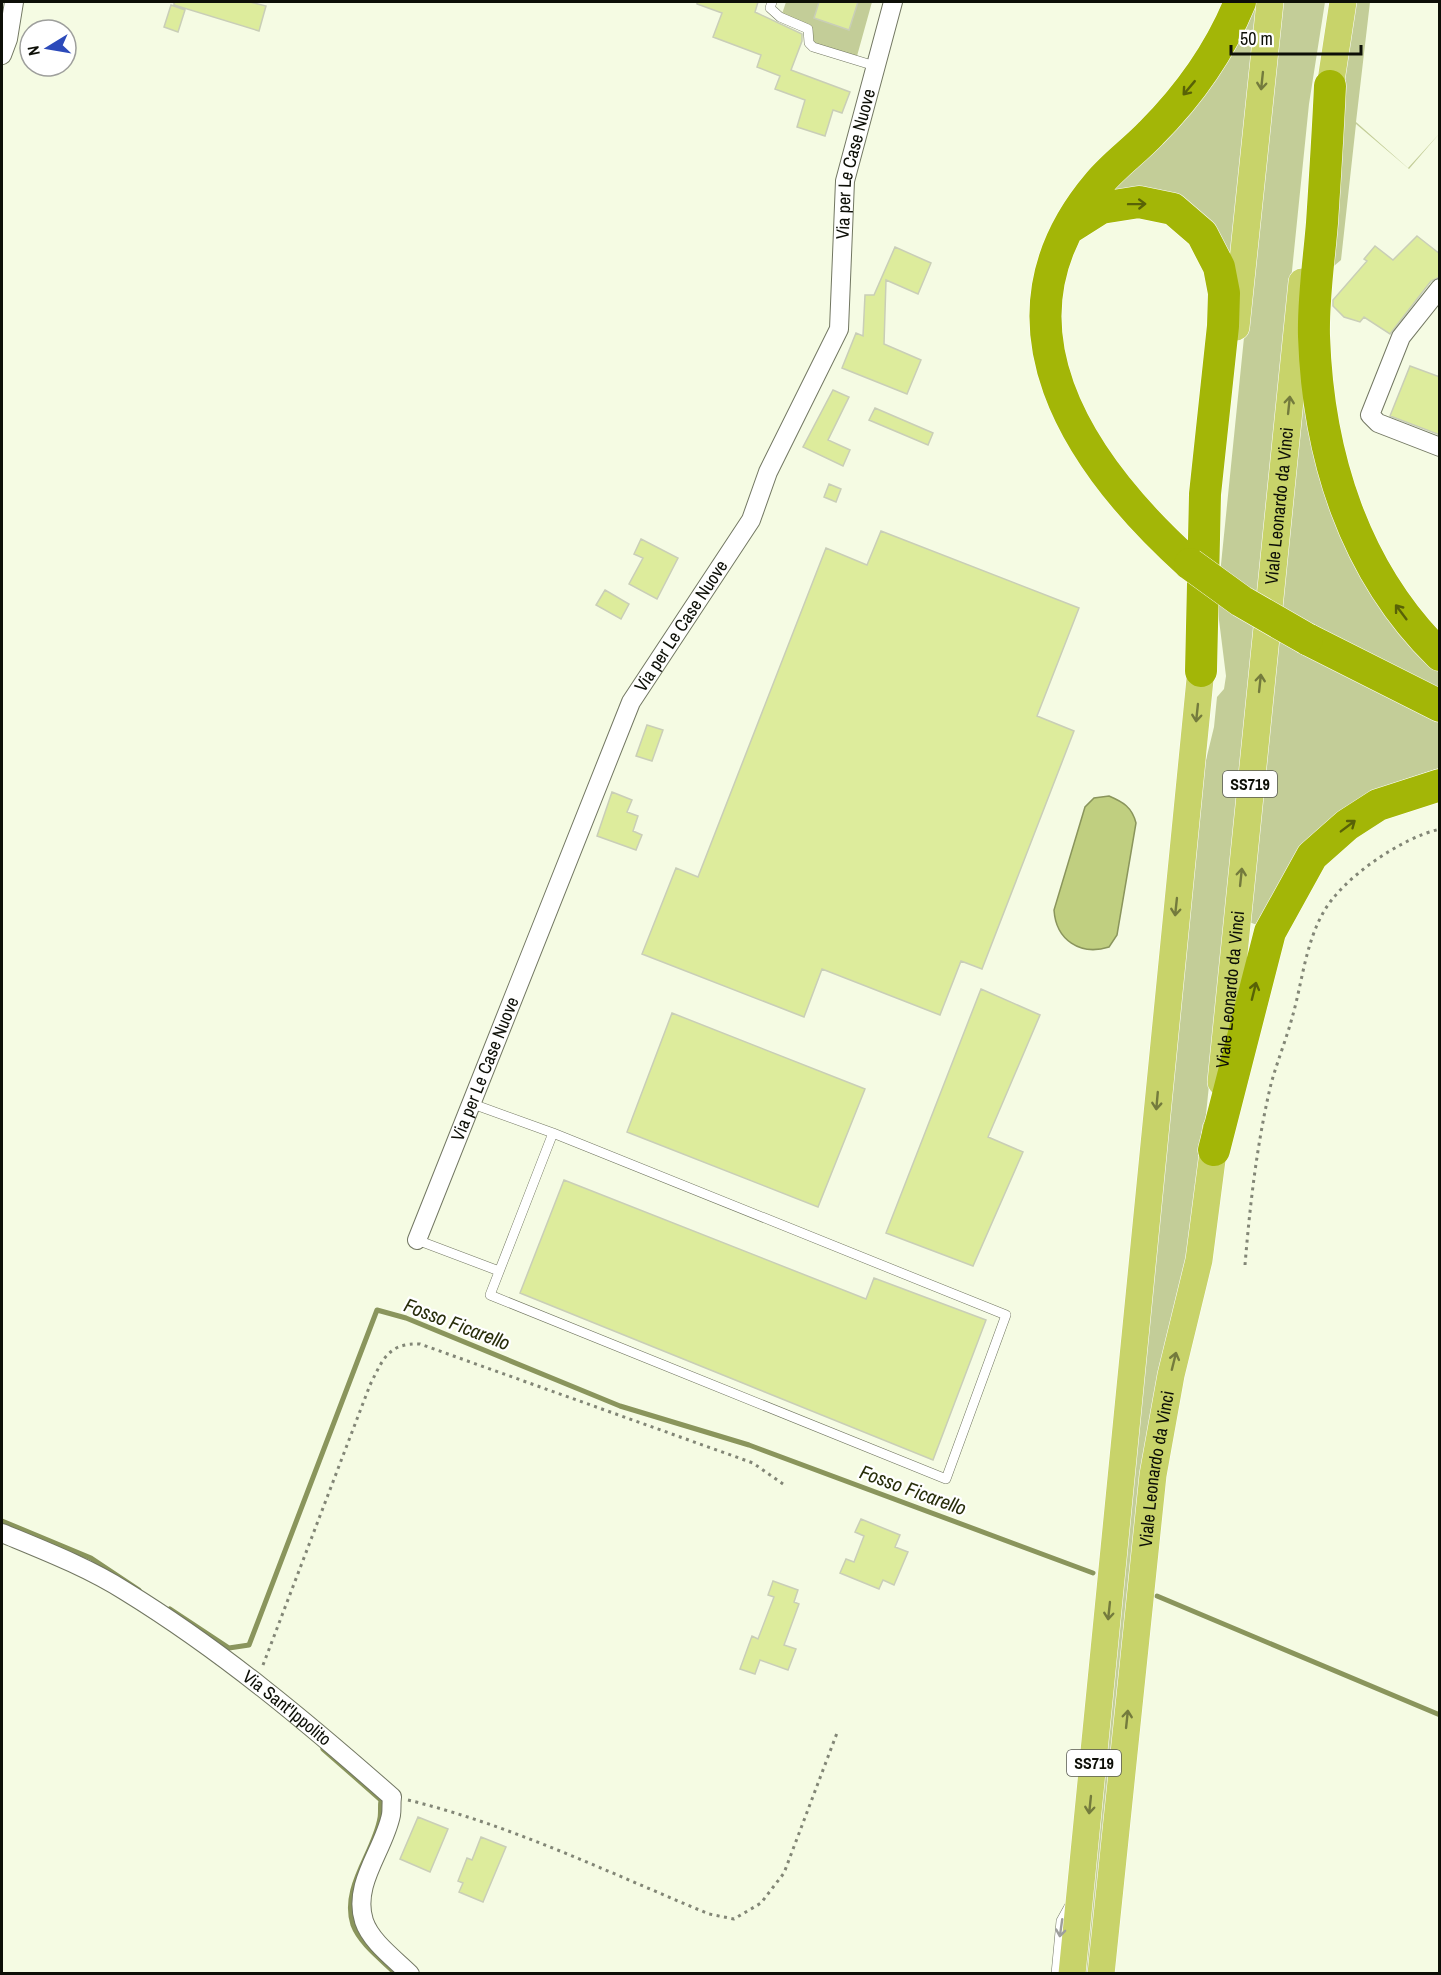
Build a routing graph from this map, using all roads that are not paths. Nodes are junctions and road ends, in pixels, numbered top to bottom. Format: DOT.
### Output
graph roads {
  1 [pos="14,2"];
  2 [pos="772,2"];
  3 [pos="893,2"];
  4 [pos="1240,2"];
  5 [pos="1270,2"];
  6 [pos="1343,2"];
  7 [pos="2,55"];
  8 [pos="875,66"];
  9 [pos="1330,86"];
  10 [pos="1065,231"];
  11 [pos="1440,288"];
  12 [pos="1440,447"];
  13 [pos="1440,655"];
  14 [pos="1201,671"];
  15 [pos="1440,706"];
  16 [pos="1440,784"];
  17 [pos="470,1103"];
  18 [pos="553,1133"];
  19 [pos="1214,1150"];
  20 [pos="417,1240"];
  21 [pos="499,1271"];
  22 [pos="2,1533"];
  23 [pos="1081,1889"];
  24 [pos="410,1974"];
  25 [pos="1056,1974"];
  26 [pos="1072,1974"];
  27 [pos="1101,1974"];
  1 -- 7 [label="street"];
  2 -- 8 [label="lane"];
  3 -- 8 [label="street, Via per Le Case Nuove"];
  4 -- 10 [label="highway, one-way"];
  5 -- 14 [label="main road, Viale Leonardo da Vinci / SS719, one-way"];
  6 -- 9 [label="main road, Viale Leonardo da Vinci / SS719"];
  8 -- 17 [label="street, Via per Le Case Nuove"];
  13 -- 9 [label="highway, one-way"];
  19 -- 9 [label="main road, Viale Leonardo da Vinci / SS719, one-way"];
  10 -- 14 [label="highway, one-way"];
  10 -- 15 [label="highway, bridge"];
  11 -- 12 [label="street"];
  14 -- 23 [label="main road, Viale Leonardo da Vinci / SS719, one-way"];
  19 -- 16 [label="highway, one-way"];
  17 -- 18 [label="lane"];
  17 -- 20 [label="street, Via per Le Case Nuove"];
  18 -- 21 [label="lane"];
  18 -- 21 [label="lane"];
  27 -- 19 [label="main road, Viale Leonardo da Vinci / SS719, one-way"];
  20 -- 21 [label="lane"];
  22 -- 24 [label="street, Via Sant'Ippolito"];
  23 -- 25 [label="lane, one-way"];
  23 -- 26 [label="main road, Viale Leonardo da Vinci / SS719"];
}
